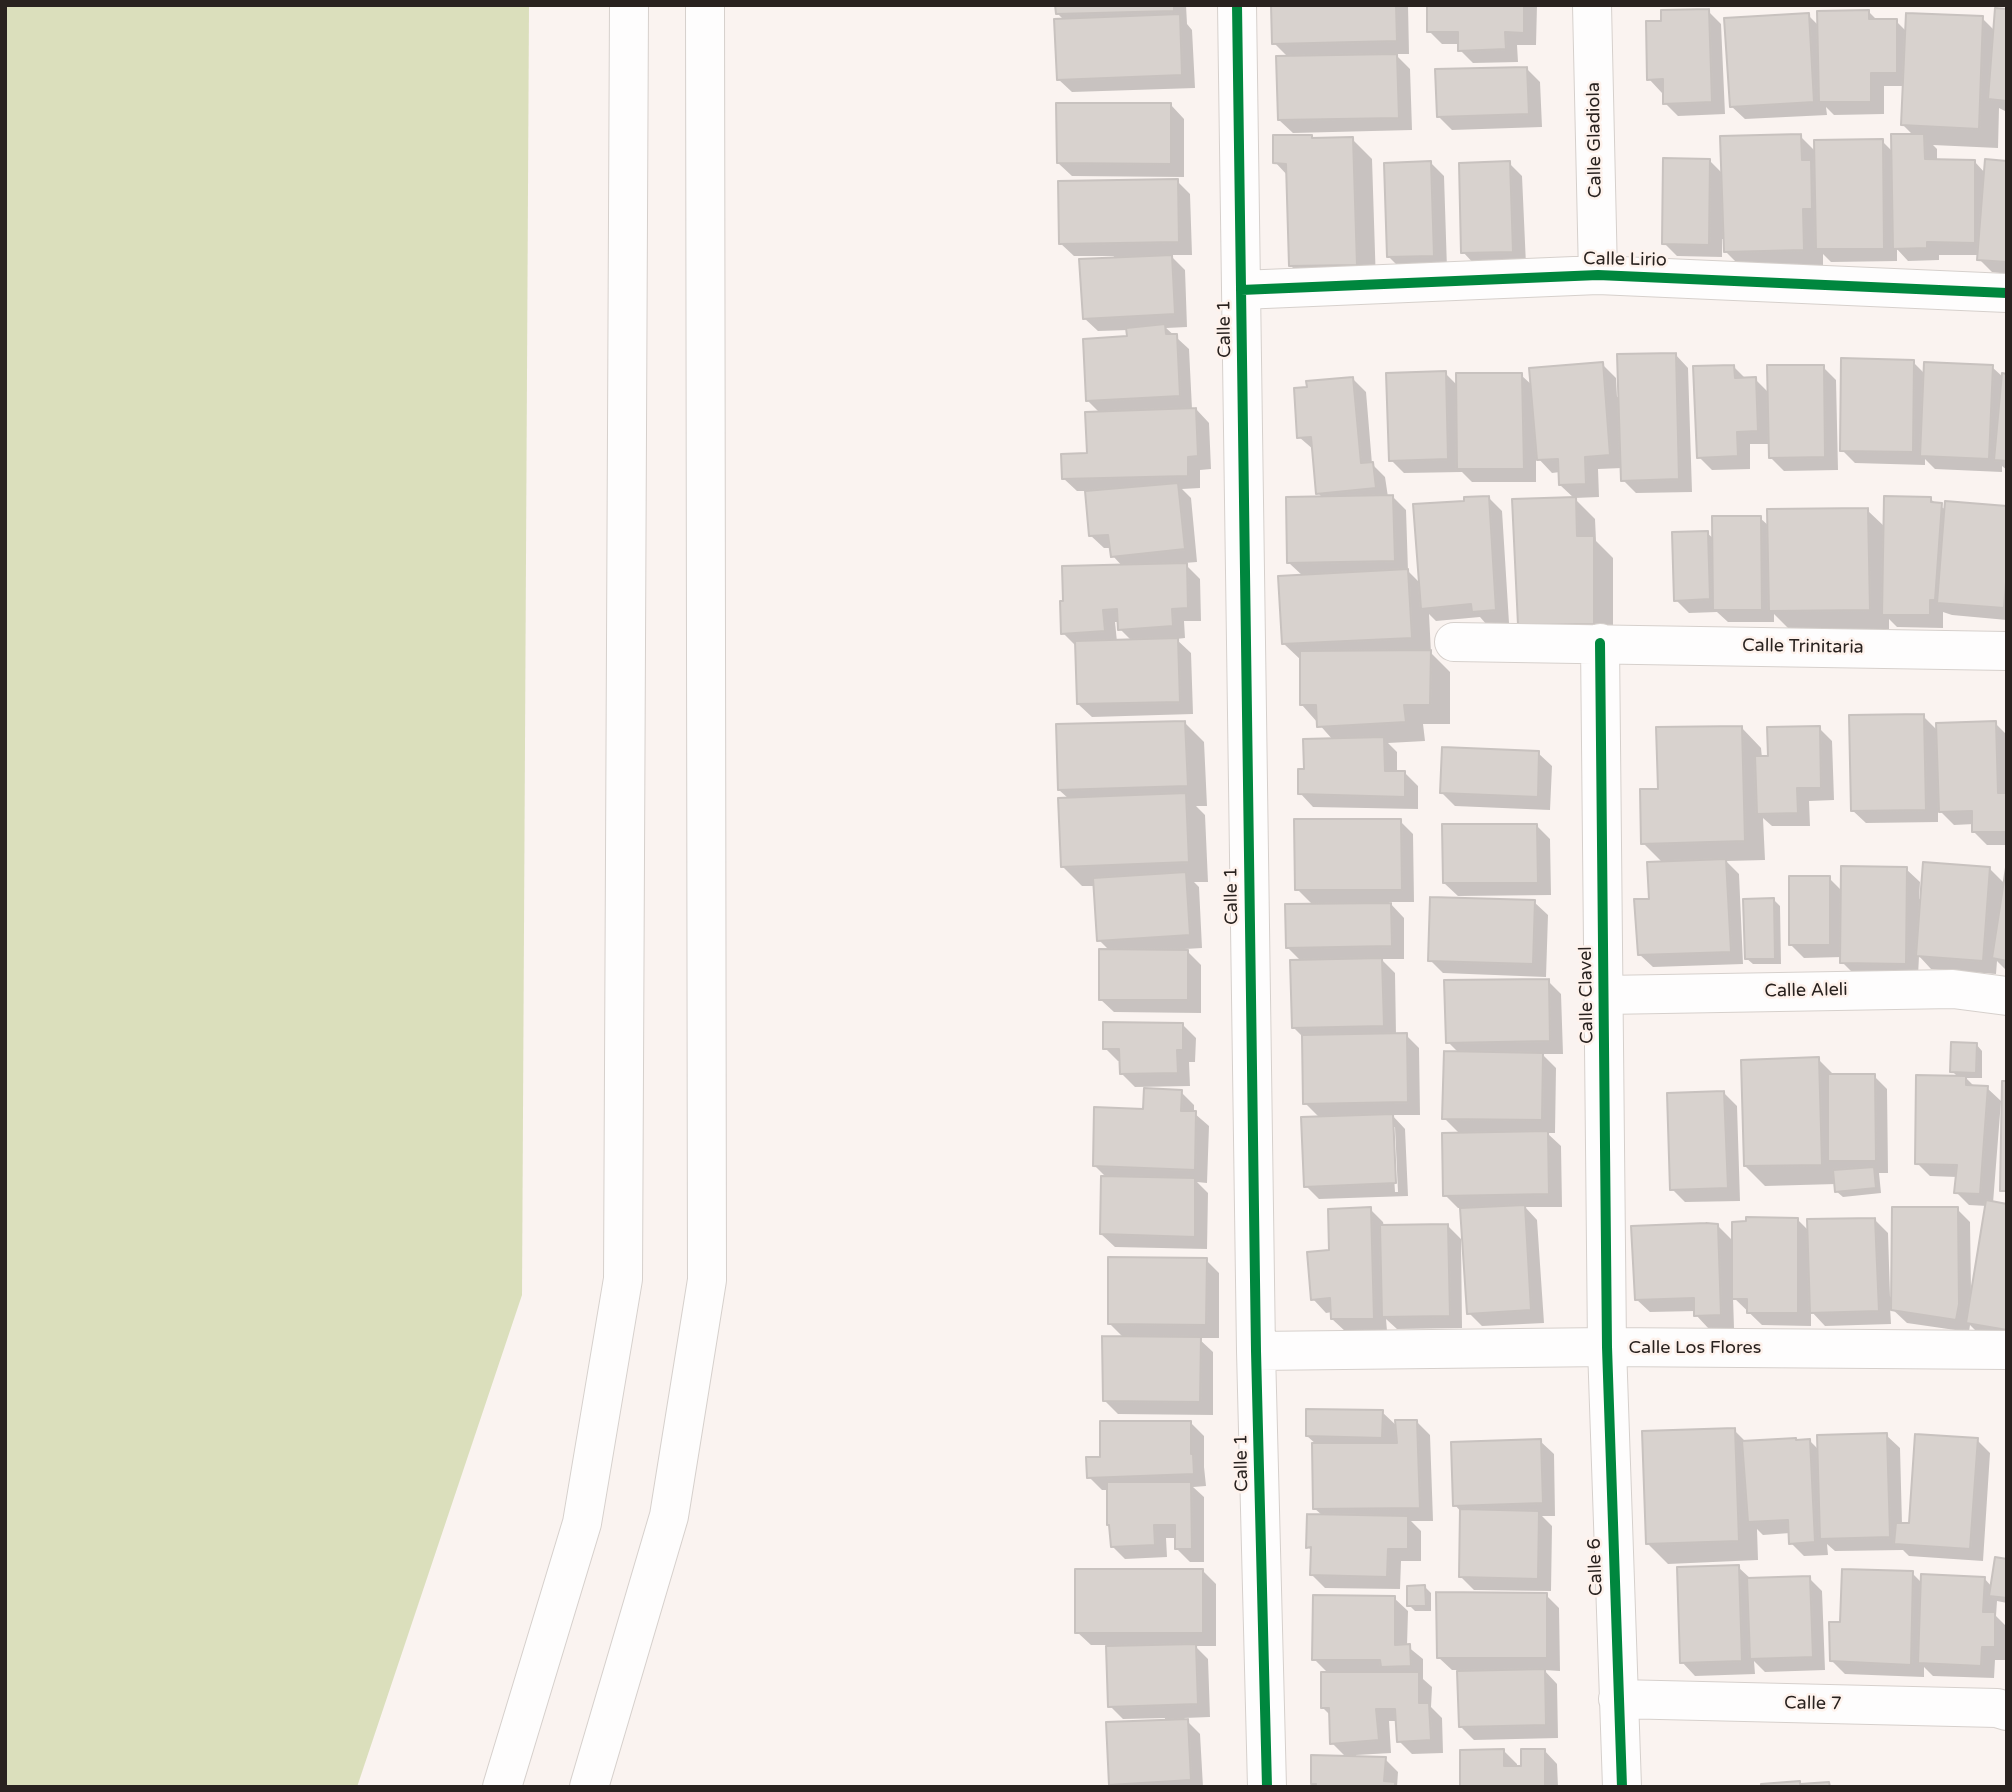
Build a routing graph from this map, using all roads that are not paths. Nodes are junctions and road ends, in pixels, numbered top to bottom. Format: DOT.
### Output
graph roads {
  1 [pos="629,5"];
  2 [pos="705,5"];
  3 [pos="1237,5"];
  4 [pos="1592,5"];
  5 [pos="1598,275"];
  6 [pos="1241,290"];
  7 [pos="2007,293"];
  8 [pos="1454,642"];
  9 [pos="1600,643"];
  10 [pos="2007,651"];
  11 [pos="1605,995"];
  12 [pos="2007,996"];
  13 [pos="1607,1347"];
  14 [pos="2007,1350"];
  15 [pos="1256,1351"];
  16 [pos="1618,1699"];
  17 [pos="2007,1711"];
  18 [pos="502,1787"];
  19 [pos="589,1787"];
  20 [pos="1267,1787"];
  21 [pos="1622,1787"];
  1 -- 18 [label="street"];
  2 -- 19 [label="street"];
  3 -- 6 [label="street, Calle 1"];
  4 -- 5 [label="street, Calle Gladiola"];
  5 -- 6 [label="street, Calle Lirio"];
  5 -- 7 [label="street, Calle Lirio"];
  6 -- 15 [label="street, Calle 1"];
  8 -- 9 [label="street"];
  9 -- 10 [label="street, Calle Trinitaria"];
  9 -- 11 [label="street, Calle Clavel"];
  11 -- 12 [label="street, Calle Aleli"];
  11 -- 13 [label="street, Calle Clavel"];
  13 -- 14 [label="street, Calle Los Flores"];
  13 -- 15 [label="street, Calle Los Flores"];
  13 -- 16 [label="street, Calle 6"];
  15 -- 20 [label="street, Calle 1"];
  16 -- 17 [label="street, Calle 7"];
  16 -- 21 [label="street, Calle 6"];
}
